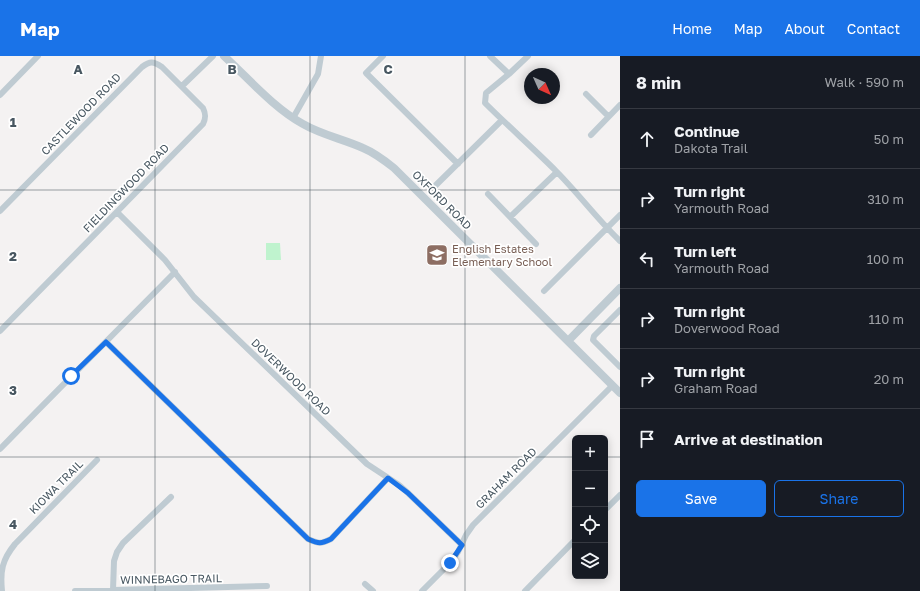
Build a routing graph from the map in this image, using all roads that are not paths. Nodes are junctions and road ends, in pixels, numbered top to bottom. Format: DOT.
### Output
graph roads {
  1 [pos="38,56"];
  2 [pos="212,56"];
  3 [pos="224,56"];
  4 [pos="321,56"];
  5 [pos="383,56"];
  6 [pos="490,56"];
  7 [pos="528,56"];
  8 [pos="509,74"];
  9 [pos="182,86"];
  10 [pos="586,94"];
  11 [pos="0,95"];
  12 [pos="620,105"];
  13 [pos="608,116"];
  14 [pos="293,118"];
  15 [pos="502,120"];
  16 [pos="591,135"];
  17 [pos="458,164"];
  18 [pos="557,172"];
  19 [pos="435,186"];
  20 [pos="488,194"];
  21 [pos="0,211"];
  22 [pos="117,212"];
  23 [pos="620,215"];
  24 [pos="510,217"];
  25 [pos="607,228"];
  26 [pos="620,241"];
  27 [pos="536,244"];
  28 [pos="175,272"];
  29 [pos="620,288"];
  30 [pos="544,292"];
  31 [pos="620,310"];
  32 [pos="0,331"];
  33 [pos="568,341"];
  34 [pos="106,342"];
  35 [pos="620,367"];
  36 [pos="612,386"];
  37 [pos="620,393"];
  38 [pos="0,449"];
  39 [pos="97,460"];
  40 [pos="388,478"];
  41 [pos="620,495"];
  42 [pos="171,497"];
  43 [pos="608,507"];
  44 [pos="572,543"];
  45 [pos="462,545"];
  46 [pos="365,584"];
  47 [pos="267,586"];
  48 [pos="114,590"];
  49 [pos="2,591"];
  50 [pos="75,591"];
  51 [pos="373,591"];
  52 [pos="422,591"];
  53 [pos="526,591"];
  1 -- 11 [label="street"];
  2 -- 9 [label="street"];
  3 -- 14 [label="street, OXFORD ROAD"];
  4 -- 14 [label="street"];
  5 -- 17 [label="street"];
  6 -- 8 [label="street"];
  7 -- 8 [label="street"];
  8 -- 15 [label="street"];
  9 -- 21 [label="street, CASTLEWOOD ROAD"];
  9 -- 22 [label="street, FIELDINGWOOD ROAD"];
  10 -- 13 [label="street"];
  12 -- 13 [label="street"];
  13 -- 16 [label="street"];
  14 -- 33 [label="street, OXFORD ROAD"];
  15 -- 17 [label="street"];
  15 -- 18 [label="street"];
  17 -- 19 [label="street"];
  18 -- 24 [label="street"];
  18 -- 25 [label="street"];
  20 -- 24 [label="street"];
  22 -- 28 [label="street, DOVERWOOD ROAD"];
  22 -- 32 [label="street, FIELDINGWOOD ROAD"];
  23 -- 25 [label="street"];
  24 -- 27 [label="street"];
  25 -- 26 [label="street"];
  25 -- 30 [label="street"];
  28 -- 34 [label="street"];
  28 -- 40 [label="street, DOVERWOOD ROAD"];
  29 -- 33 [label="street"];
  31 -- 35 [label="street"];
  33 -- 36 [label="street, OXFORD ROAD"];
  34 -- 38 [label="street"];
  34 -- 40 [label="street"];
  36 -- 37 [label="street, OXFORD ROAD"];
  36 -- 45 [label="street, GRAHAM ROAD"];
  39 -- 49 [label="street, KIOWA TRAIL"];
  40 -- 45 [label="street, DOVERWOOD ROAD"];
  41 -- 43 [label="street"];
  42 -- 48 [label="street"];
  44 -- 53 [label="street"];
  45 -- 52 [label="street, GRAHAM ROAD"];
  46 -- 51 [label="street"];
  47 -- 48 [label="street, WINNEBAGO TRAIL"];
  48 -- 50 [label="street, WINNEBAGO TRAIL"];
}
